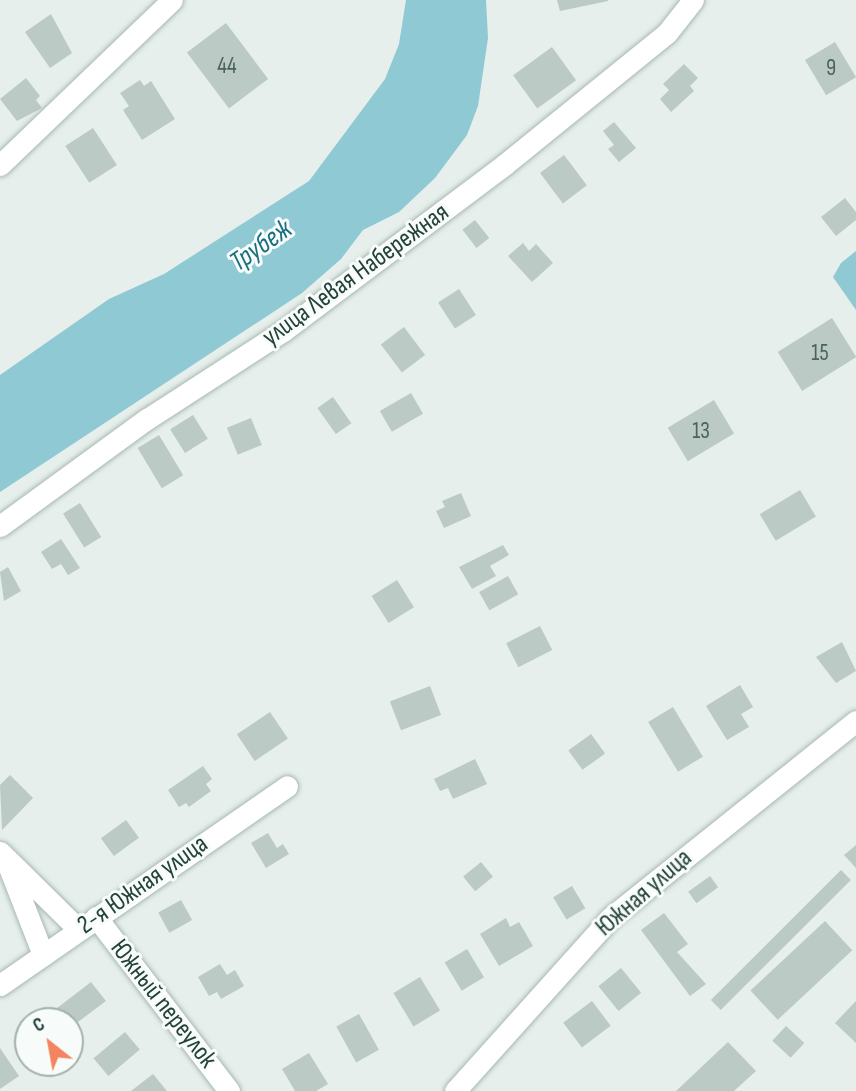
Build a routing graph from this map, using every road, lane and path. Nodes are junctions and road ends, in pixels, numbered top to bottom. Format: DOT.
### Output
graph roads {
  1 [pos="172,0"];
  2 [pos="693,0"];
  3 [pos="0,165"];
  4 [pos="0,526"];
  5 [pos="856,720"];
  6 [pos="287,786"];
  7 [pos="2,854"];
  8 [pos="87,923"];
  9 [pos="43,955"];
  10 [pos="0,985"];
  11 [pos="229,1091"];
  12 [pos="455,1091"];
  1 -- 3 [label="street"];
  2 -- 4 [label="street, улица Левая Набережная"];
  5 -- 12 [label="street, Южная улица"];
  6 -- 8 [label="street, 2-я Южная улица"];
  7 -- 8 [label="street, Южный переулок"];
  7 -- 9 [label="street"];
  8 -- 9 [label="street, 2-я Южная улица"];
  8 -- 11 [label="street, Южный переулок"];
  9 -- 10 [label="street, 2-я Южная улица"];
}
